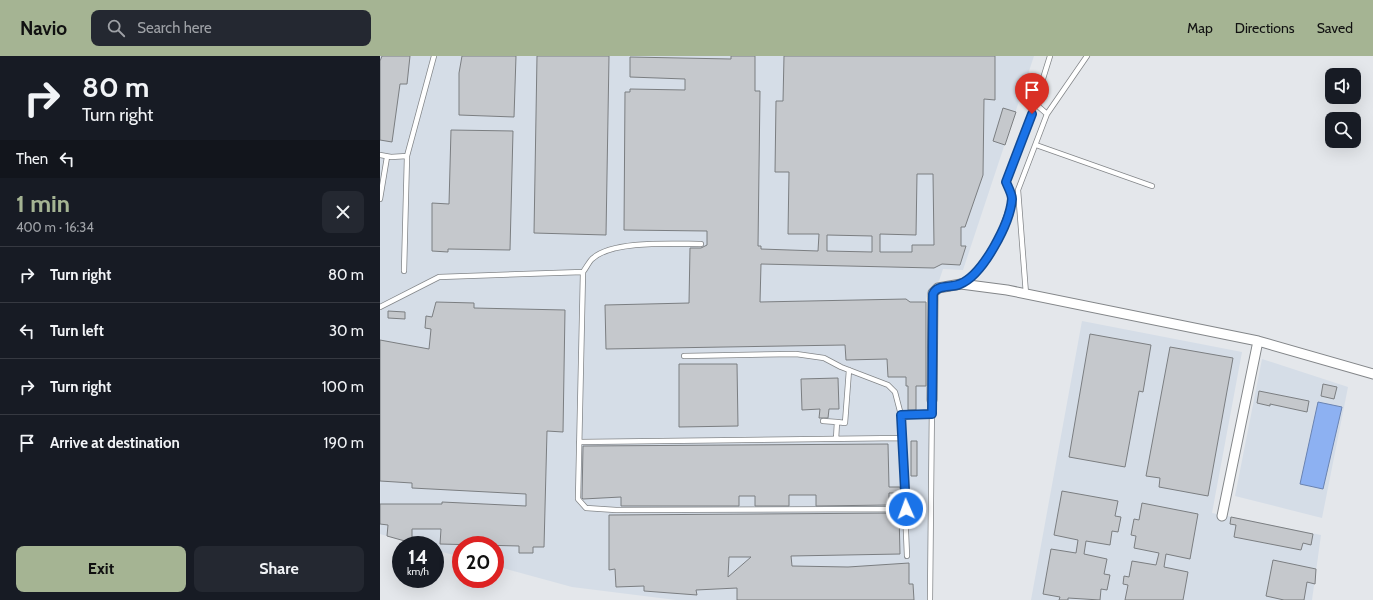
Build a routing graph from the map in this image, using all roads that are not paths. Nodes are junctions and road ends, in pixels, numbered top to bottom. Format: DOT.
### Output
graph roads {
  1 [pos="434,56"];
  2 [pos="1050,56"];
  3 [pos="1087,56"];
  4 [pos="1036,101"];
  5 [pos="1047,114"];
  6 [pos="1036,145"];
  7 [pos="380,155"];
  8 [pos="407,156"];
  9 [pos="387,157"];
  10 [pos="1152,186"];
  11 [pos="380,199"];
  12 [pos="701,244"];
  13 [pos="404,272"];
  14 [pos="583,272"];
  15 [pos="961,284"];
  16 [pos="1026,294"];
  17 [pos="380,307"];
  18 [pos="1258,341"];
  19 [pos="684,356"];
  20 [pos="849,370"];
  21 [pos="1373,374"];
  22 [pos="932,400"];
  23 [pos="932,414"];
  24 [pos="901,415"];
  25 [pos="823,421"];
  26 [pos="837,422"];
  27 [pos="902,438"];
  28 [pos="836,439"];
  29 [pos="579,442"];
  30 [pos="906,509"];
  31 [pos="1222,516"];
  32 [pos="908,556"];
  33 [pos="930,600"];
  1 -- 8 [label="lane"];
  2 -- 4 [label="lane"];
  3 -- 5 [label="lane"];
  4 -- 5 [label="lane"];
  4 -- 15 [label="lane"];
  5 -- 6 [label="lane"];
  6 -- 10 [label="lane"];
  6 -- 16 [label="lane"];
  7 -- 9 [label="lane"];
  8 -- 9 [label="lane"];
  8 -- 13 [label="lane"];
  9 -- 11 [label="lane"];
  12 -- 14 [label="lane"];
  14 -- 17 [label="lane"];
  14 -- 29 [label="lane"];
  15 -- 16 [label="street"];
  15 -- 22 [label="street"];
  16 -- 18 [label="street"];
  18 -- 21 [label="street"];
  18 -- 31 [label="street"];
  19 -- 20 [label="lane"];
  20 -- 24 [label="lane"];
  20 -- 26 [label="lane"];
  22 -- 23 [label="lane"];
  23 -- 24 [label="lane"];
  23 -- 33 [label="lane"];
  24 -- 27 [label="lane"];
  25 -- 26 [label="lane"];
  26 -- 28 [label="lane"];
  27 -- 28 [label="lane"];
  27 -- 30 [label="lane"];
  28 -- 29 [label="lane"];
  29 -- 30 [label="lane"];
  30 -- 32 [label="lane"];
}
